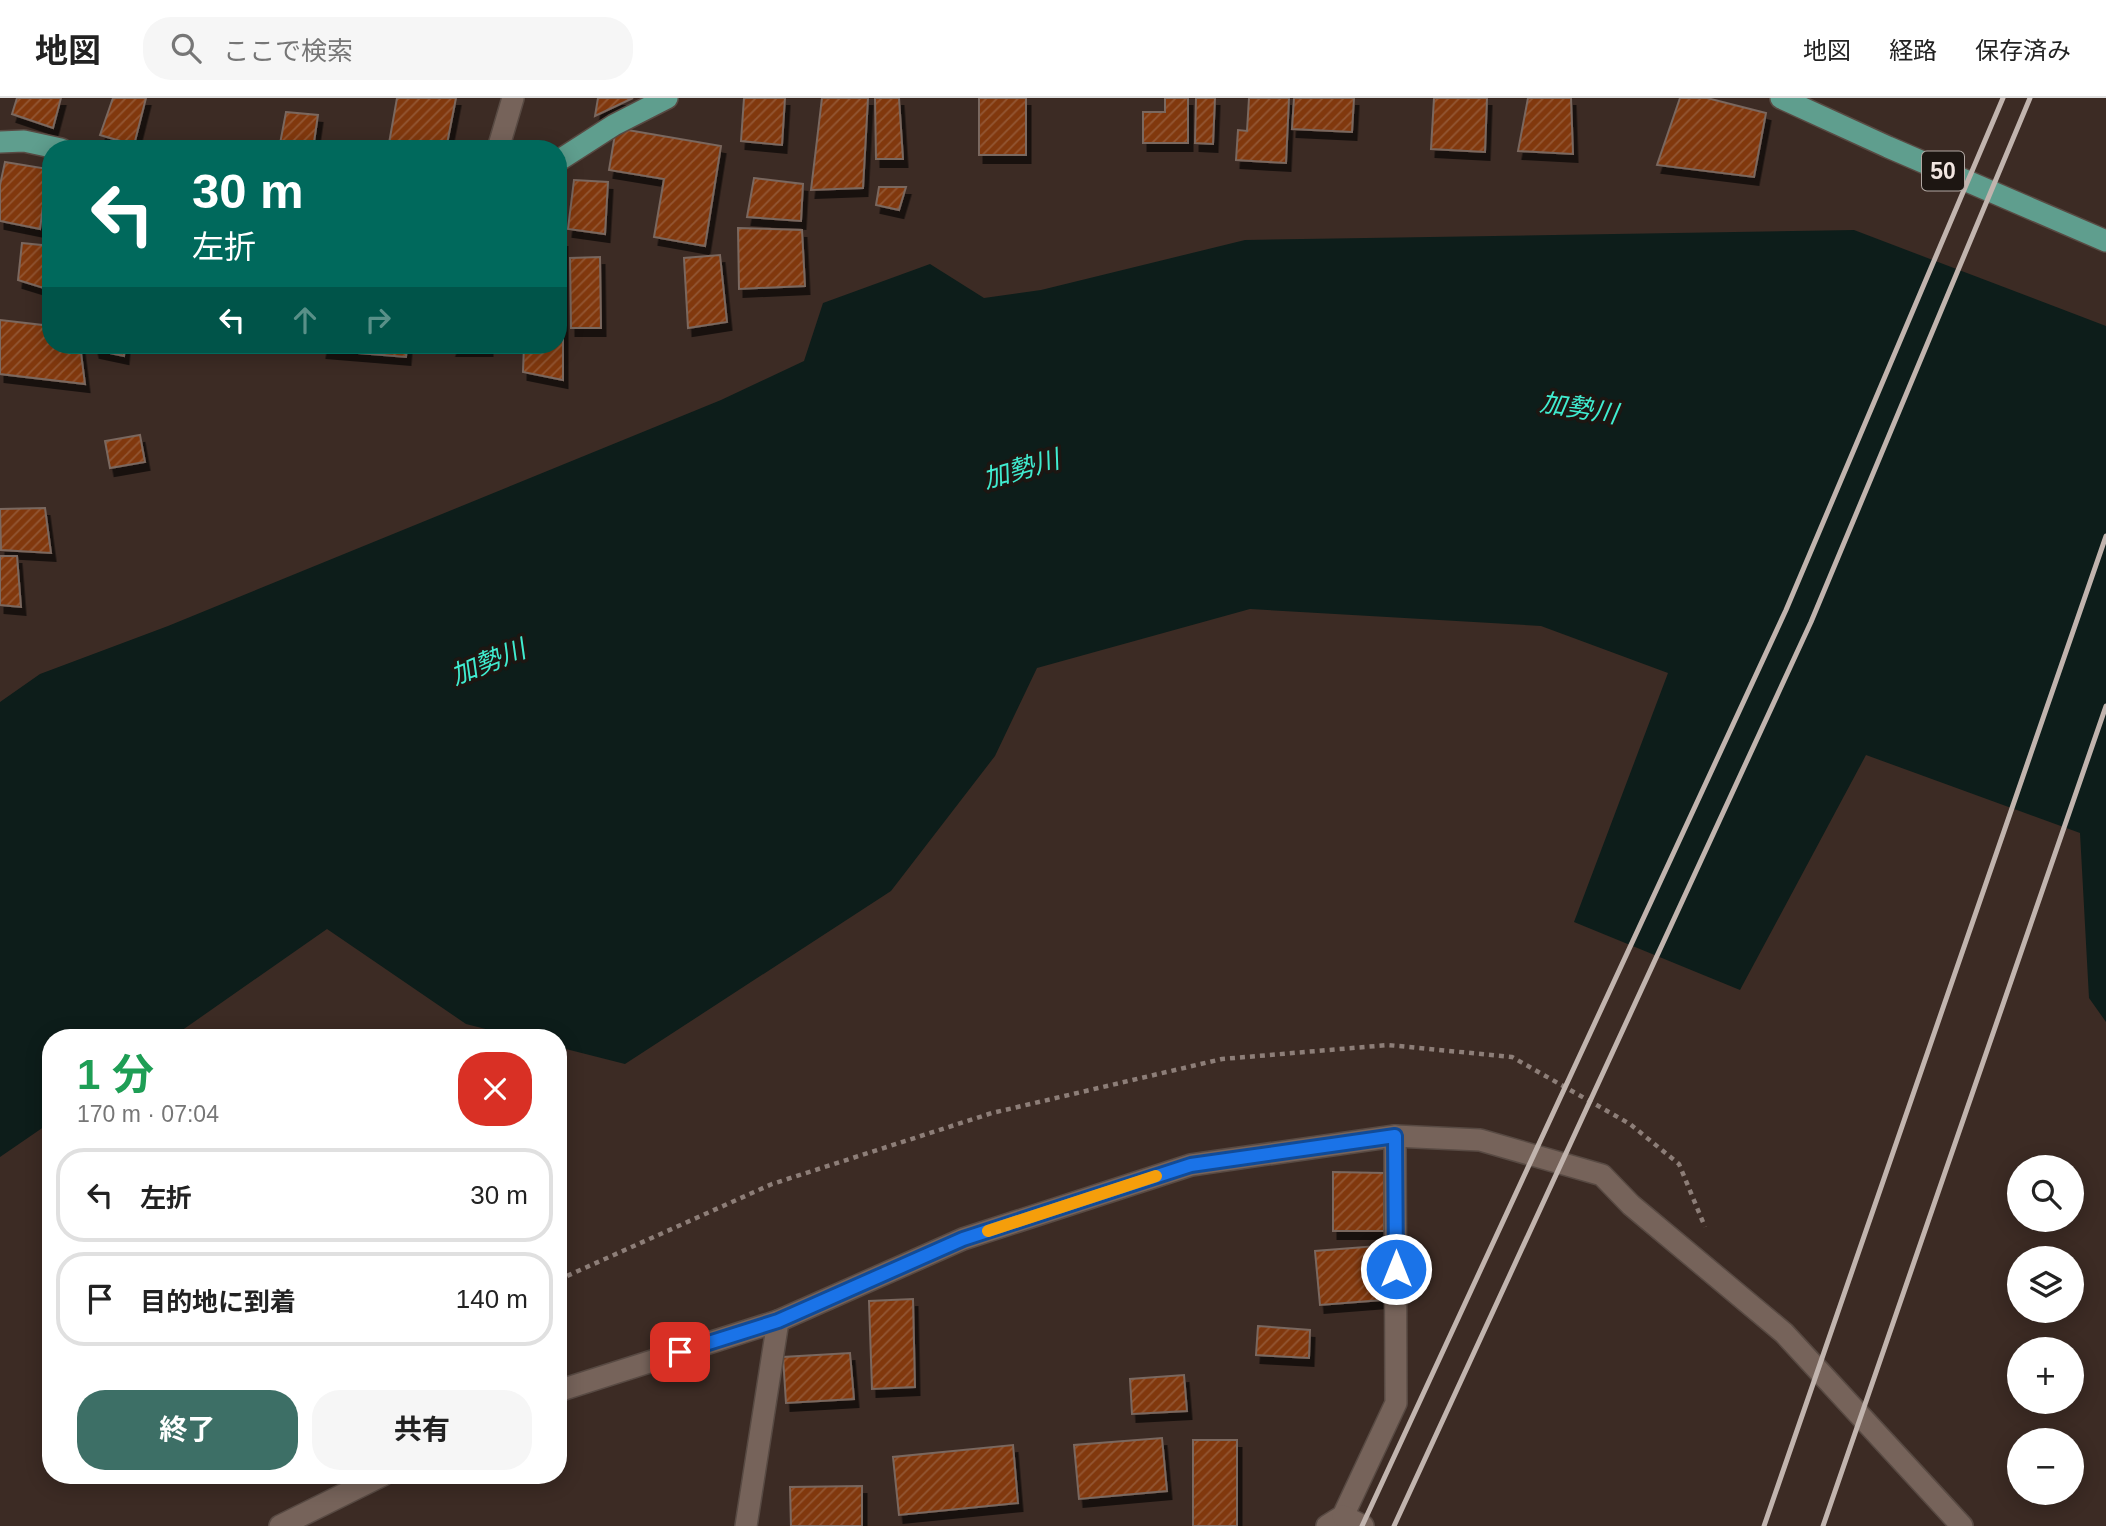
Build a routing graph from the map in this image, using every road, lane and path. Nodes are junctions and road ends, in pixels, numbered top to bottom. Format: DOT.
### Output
graph roads {
  1 [pos="513,98"];
  2 [pos="667,98"];
  3 [pos="1782,98"];
  4 [pos="501,140"];
  5 [pos="0,142"];
  6 [pos="42,145"];
  7 [pos="567,155"];
  8 [pos="2106,241"];
  9 [pos="1395,1136"];
  10 [pos="1709,1238"];
  11 [pos="567,1276"];
  12 [pos="778,1321"];
  13 [pos="567,1388"];
  14 [pos="365,1484"];
  15 [pos="1335,1521"];
  16 [pos="280,1526"];
  17 [pos="746,1526"];
  18 [pos="1363,1526"];
  19 [pos="1962,1526"];
  1 -- 4 [label="street"];
  2 -- 7 [label="main road"];
  3 -- 8 [label="main road, 50"];
  5 -- 6 [label="main road"];
  9 -- 12 [label="street"];
  9 -- 15 [label="street"];
  9 -- 19 [label="street"];
  10 -- 11 [label="path"];
  12 -- 13 [label="street"];
  12 -- 17 [label="street"];
  14 -- 16 [label="street"];
  15 -- 18 [label="street"];
}
